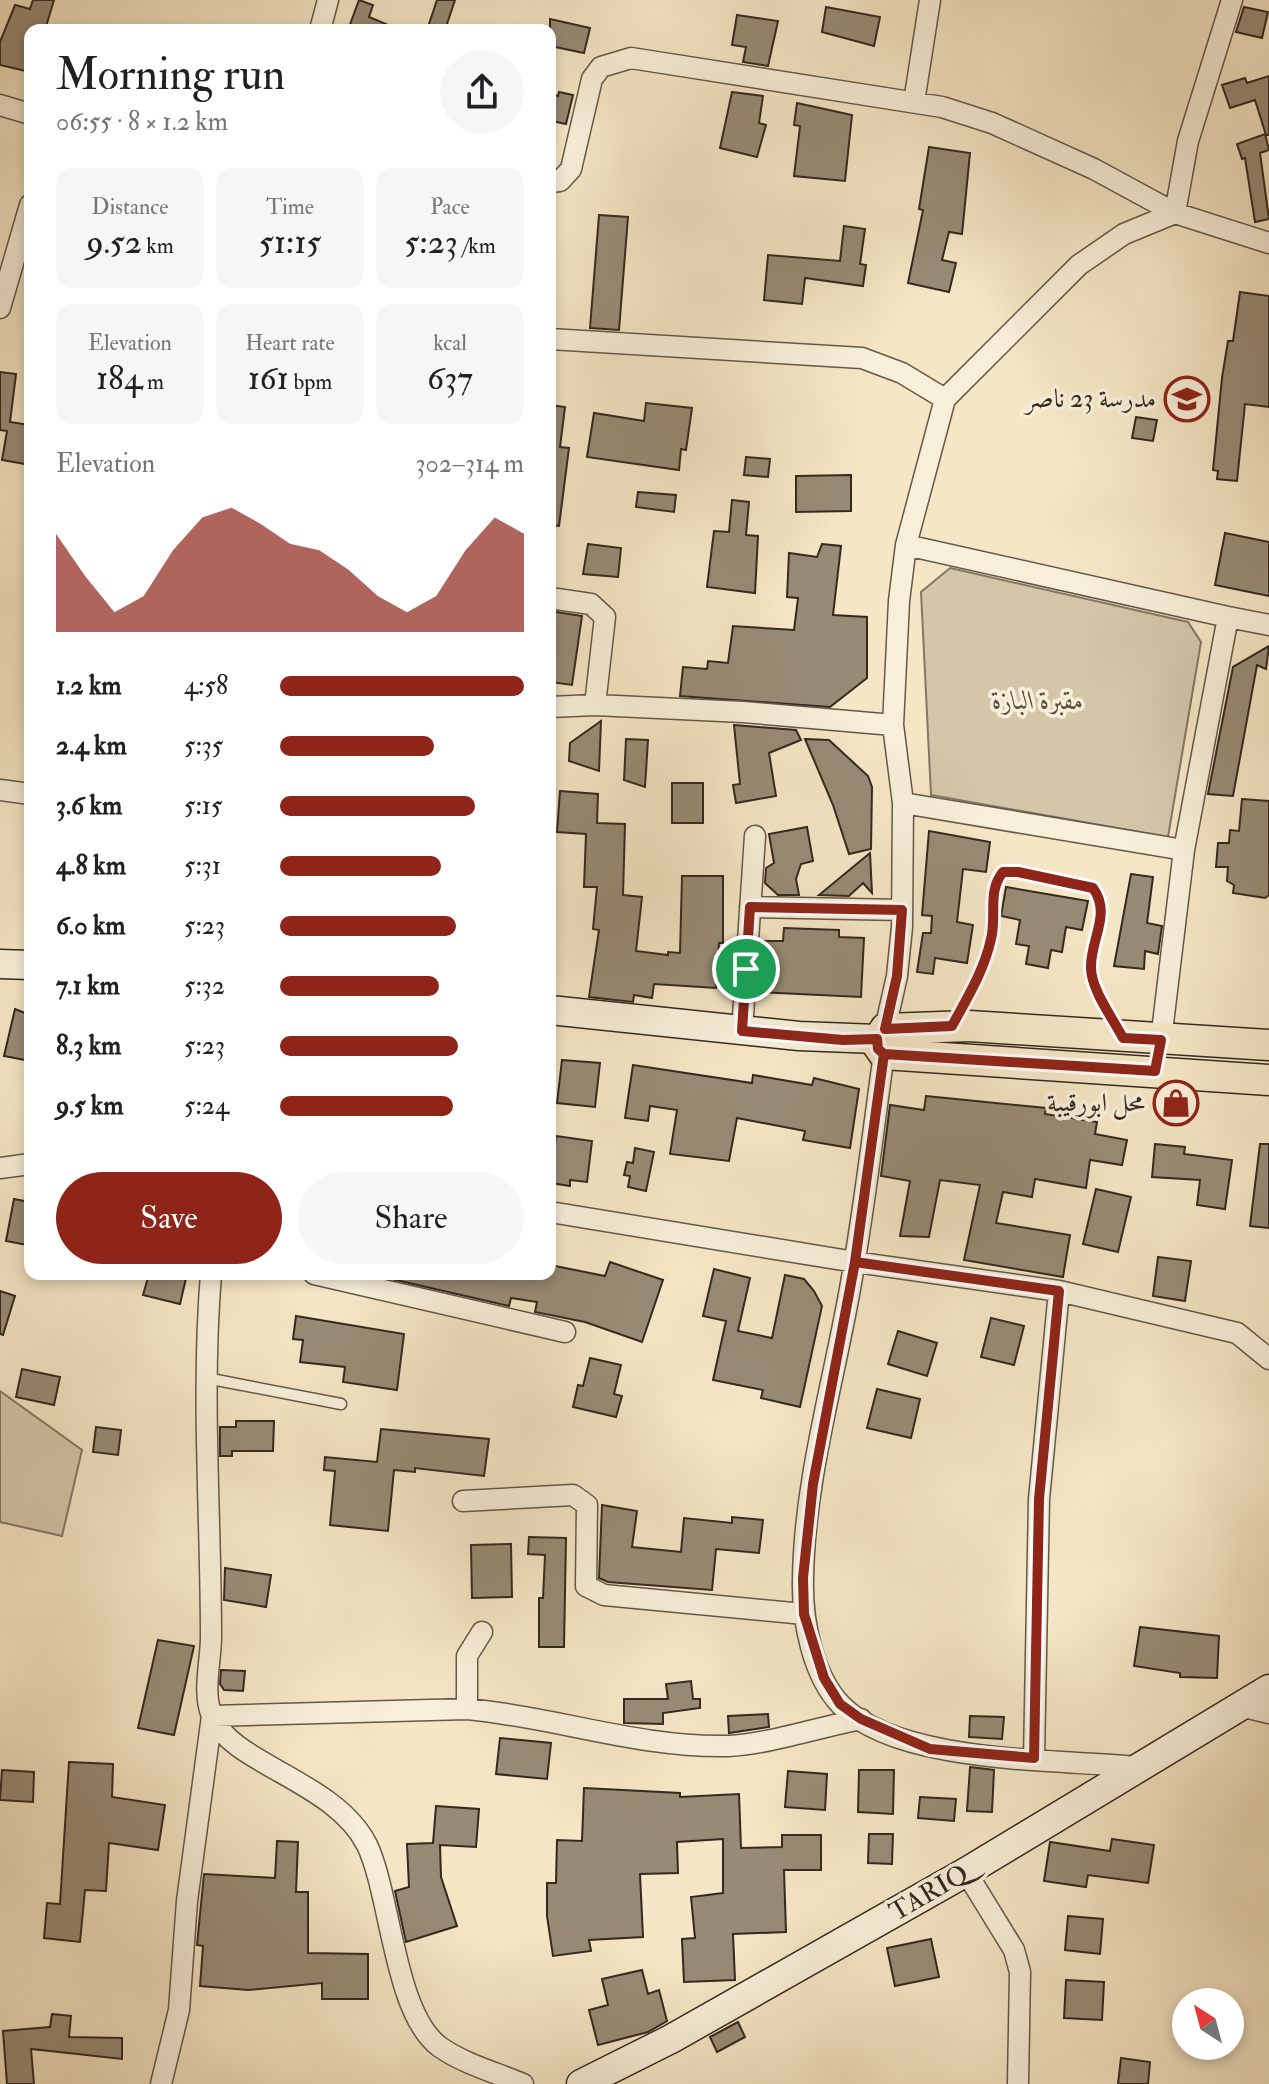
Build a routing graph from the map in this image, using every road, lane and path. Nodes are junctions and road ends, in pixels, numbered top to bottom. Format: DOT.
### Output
graph roads {
  1 [pos="328,0"];
  2 [pos="930,0"];
  3 [pos="1232,0"];
  4 [pos="322,24"];
  5 [pos="914,102"];
  6 [pos="0,105"];
  7 [pos="24,112"];
  8 [pos="556,181"];
  9 [pos="1175,213"];
  10 [pos="24,226"];
  11 [pos="1269,243"];
  12 [pos="0,308"];
  13 [pos="556,339"];
  14 [pos="945,399"];
  15 [pos="906,545"];
  16 [pos="556,599"];
  17 [pos="1228,617"];
  18 [pos="1269,625"];
  19 [pos="595,705"];
  20 [pos="556,707"];
  21 [pos="893,725"];
  22 [pos="0,790"];
  23 [pos="24,793"];
  24 [pos="903,803"];
  25 [pos="755,836"];
  26 [pos="1184,850"];
  27 [pos="750,907"];
  28 [pos="902,910"];
  29 [pos="0,964"];
  30 [pos="24,965"];
  31 [pos="556,1011"];
  32 [pos="952,1026"];
  33 [pos="742,1031"];
  34 [pos="1123,1038"];
  35 [pos="1161,1040"];
  36 [pos="882,1041"];
  37 [pos="1269,1045"];
  38 [pos="1155,1071"];
  39 [pos="1269,1080"];
  40 [pos="24,1165"];
  41 [pos="0,1168"];
  42 [pos="556,1213"];
  43 [pos="855,1262"];
  44 [pos="211,1280"];
  45 [pos="330,1280"];
  46 [pos="1059,1291"];
  47 [pos="565,1332"];
  48 [pos="1269,1359"];
  49 [pos="206,1378"];
  50 [pos="341,1404"];
  51 [pos="463,1501"];
  52 [pos="804,1614"];
  53 [pos="482,1632"];
  54 [pos="1269,1689"];
  55 [pos="467,1709"];
  56 [pos="1257,1710"];
  57 [pos="212,1716"];
  58 [pos="861,1719"];
  59 [pos="1034,1758"];
  60 [pos="1137,1767"];
  61 [pos="966,1872"];
  62 [pos="161,2084"];
  63 [pos="523,2084"];
  64 [pos="581,2084"];
  65 [pos="1018,2084"];
  1 -- 4 [label="street"];
  2 -- 5 [label="street"];
  3 -- 9 [label="street"];
  5 -- 8 [label="street"];
  5 -- 9 [label="street"];
  6 -- 7 [label="street"];
  9 -- 11 [label="street"];
  9 -- 14 [label="street"];
  10 -- 12 [label="street"];
  13 -- 14 [label="street"];
  14 -- 15 [label="street"];
  15 -- 17 [label="street"];
  15 -- 21 [label="street"];
  16 -- 19 [label="street"];
  17 -- 18 [label="street"];
  17 -- 26 [label="street"];
  19 -- 20 [label="street"];
  19 -- 21 [label="street"];
  21 -- 24 [label="street"];
  22 -- 23 [label="street"];
  24 -- 26 [label="street"];
  24 -- 28 [label="street"];
  25 -- 27 [label="street"];
  26 -- 35 [label="street"];
  27 -- 28 [label="street"];
  27 -- 33 [label="street"];
  28 -- 36 [label="street"];
  29 -- 30 [label="main road"];
  31 -- 33 [label="main road"];
  32 -- 34 [label="main road"];
  32 -- 34 [label="lane"];
  32 -- 36 [label="main road"];
  33 -- 36 [label="main road"];
  34 -- 35 [label="main road"];
  35 -- 37 [label="main road"];
  35 -- 38 [label="main road"];
  36 -- 38 [label="main road"];
  36 -- 43 [label="street"];
  38 -- 39 [label="main road"];
  40 -- 41 [label="street"];
  42 -- 43 [label="street"];
  43 -- 46 [label="street"];
  43 -- 52 [label="street"];
  44 -- 49 [label="street"];
  45 -- 47 [label="street"];
  46 -- 48 [label="street"];
  46 -- 59 [label="street"];
  49 -- 50 [label="lane"];
  49 -- 57 [label="street"];
  51 -- 52 [label="street"];
  52 -- 58 [label="street"];
  53 -- 55 [label="street"];
  54 -- 56 [label="main road, TARIQ"];
  55 -- 57 [label="street"];
  55 -- 58 [label="street"];
  56 -- 60 [label="main road, TARIQ"];
  57 -- 62 [label="street"];
  57 -- 63 [label="street"];
  58 -- 59 [label="street"];
  59 -- 60 [label="street"];
  60 -- 61 [label="main road, TARIQ"];
  61 -- 64 [label="main road, TARIQ"];
  61 -- 65 [label="street"];
}
